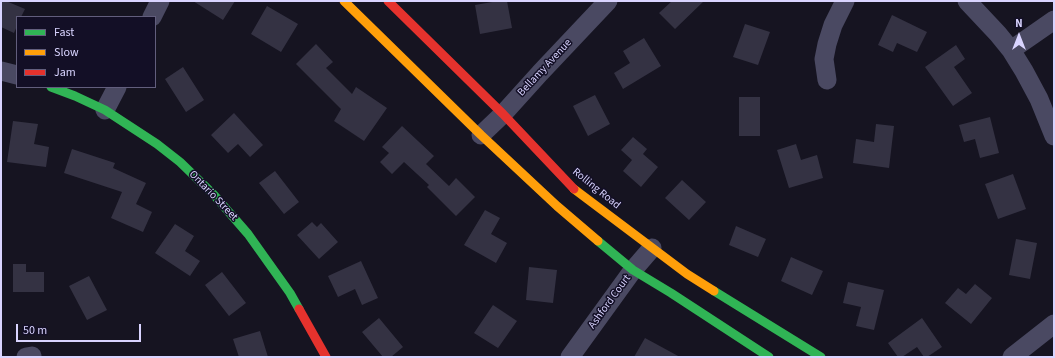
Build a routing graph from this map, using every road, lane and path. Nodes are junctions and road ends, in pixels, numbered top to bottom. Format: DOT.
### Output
graph roads {
  1 [pos="160,1"];
  2 [pos="344,1"];
  3 [pos="388,1"];
  4 [pos="608,1"];
  5 [pos="846,1"];
  6 [pos="967,1"];
  7 [pos="152,16"];
  8 [pos="1054,20"];
  9 [pos="1011,50"];
  10 [pos="1,71"];
  11 [pos="16,75"];
  12 [pos="827,80"];
  13 [pos="54,88"];
  14 [pos="116,88"];
  15 [pos="105,110"];
  16 [pos="503,114"];
  17 [pos="481,135"];
  18 [pos="1054,136"];
  19 [pos="652,248"];
  20 [pos="633,270"];
  21 [pos="1054,324"];
  22 [pos="326,357"];
  23 [pos="570,357"];
  24 [pos="769,357"];
  25 [pos="820,357"];
  26 [pos="1012,357"];
  1 -- 7 [label="street"];
  2 -- 17 [label="main road"];
  3 -- 16 [label="main road, Rolling Road"];
  4 -- 16 [label="street, Bellamy Avenue"];
  5 -- 12 [label="street"];
  6 -- 9 [label="street"];
  8 -- 9 [label="street"];
  9 -- 18 [label="street"];
  10 -- 11 [label="street"];
  13 -- 15 [label="main road, Ontario Street"];
  14 -- 15 [label="street"];
  15 -- 22 [label="main road, Ontario Street"];
  16 -- 17 [label="street, Bellamy Avenue"];
  16 -- 19 [label="main road, Rolling Road"];
  17 -- 20 [label="main road"];
  19 -- 20 [label="street, Ashford Court"];
  19 -- 25 [label="main road, Rolling Road"];
  20 -- 23 [label="street, Ashford Court"];
  20 -- 24 [label="main road"];
  21 -- 26 [label="street"];
}
